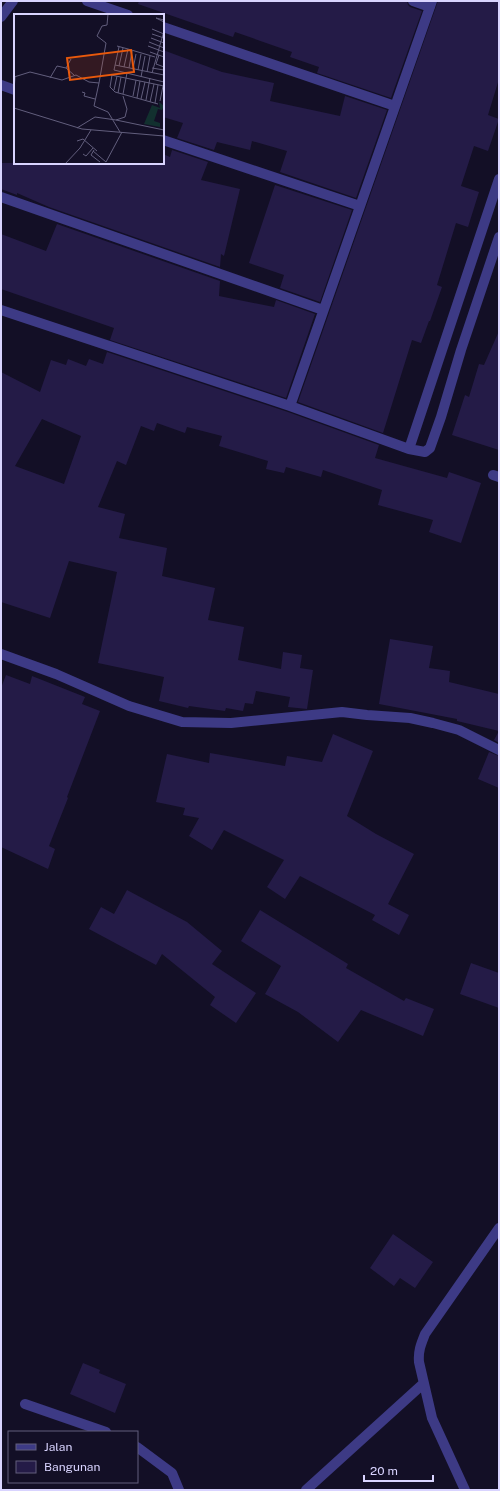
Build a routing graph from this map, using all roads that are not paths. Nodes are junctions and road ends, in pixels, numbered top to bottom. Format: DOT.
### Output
graph roads {
  1 [pos="13,1"];
  2 [pos="88,1"];
  3 [pos="413,1"];
  4 [pos="431,4"];
  5 [pos="125,14"];
  6 [pos="1,17"];
  7 [pos="164,27"];
  8 [pos="1,85"];
  9 [pos="14,90"];
  10 [pos="395,106"];
  11 [pos="164,140"];
  12 [pos="499,179"];
  13 [pos="1,197"];
  14 [pos="360,206"];
  15 [pos="499,238"];
  16 [pos="1,310"];
  17 [pos="323,310"];
  18 [pos="290,406"];
  19 [pos="409,449"];
  20 [pos="1,654"];
  21 [pos="499,750"];
  22 [pos="499,1228"];
  23 [pos="424,1383"];
  24 [pos="25,1404"];
  25 [pos="103,1431"];
  26 [pos="138,1448"];
  27 [pos="179,1490"];
  28 [pos="306,1490"];
  29 [pos="465,1490"];
  1 -- 6 [label="street"];
  2 -- 5 [label="street"];
  3 -- 4 [label="street"];
  4 -- 10 [label="street"];
  7 -- 10 [label="street"];
  8 -- 9 [label="street"];
  10 -- 14 [label="street"];
  11 -- 14 [label="street"];
  12 -- 19 [label="street"];
  13 -- 17 [label="street"];
  14 -- 17 [label="street"];
  15 -- 19 [label="street"];
  16 -- 18 [label="street"];
  17 -- 18 [label="street"];
  18 -- 19 [label="street"];
  20 -- 21 [label="street"];
  22 -- 23 [label="street"];
  23 -- 28 [label="street"];
  23 -- 29 [label="street"];
  24 -- 25 [label="street"];
  26 -- 27 [label="street"];
}
